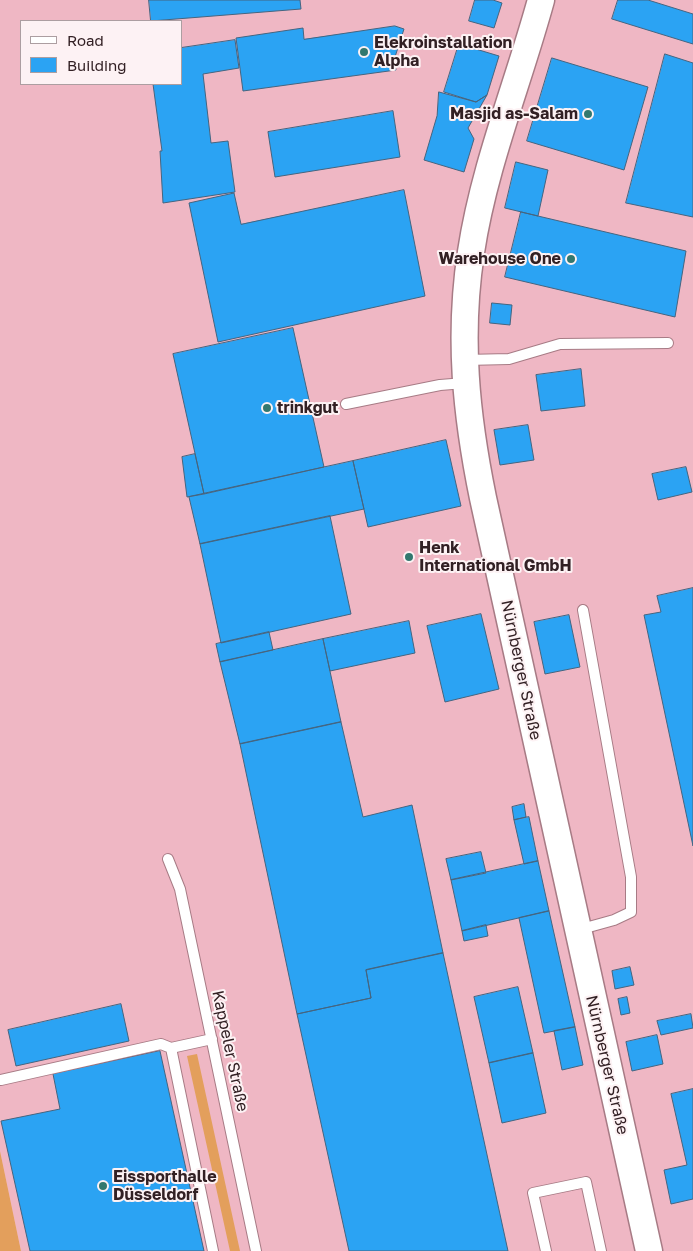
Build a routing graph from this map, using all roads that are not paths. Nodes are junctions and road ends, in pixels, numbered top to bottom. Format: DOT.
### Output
graph roads {
  1 [pos="541,0"];
  2 [pos="668,343"];
  3 [pos="465,372"];
  4 [pos="346,404"];
  5 [pos="583,610"];
  6 [pos="168,860"];
  7 [pos="577,930"];
  8 [pos="212,1039"];
  9 [pos="171,1048"];
  10 [pos="1,1080"];
  11 [pos="213,1251"];
  12 [pos="256,1251"];
  13 [pos="546,1251"];
  14 [pos="601,1251"];
  15 [pos="649,1251"];
  1 -- 3 [label="street, Nürnberger Straße"];
  2 -- 3 [label="lane"];
  3 -- 4 [label="lane"];
  3 -- 7 [label="street, Nürnberger Straße"];
  5 -- 7 [label="lane"];
  6 -- 8 [label="lane, Kappeler Straße"];
  7 -- 15 [label="street, Nürnberger Straße"];
  8 -- 9 [label="lane"];
  8 -- 12 [label="lane, Kappeler Straße"];
  9 -- 10 [label="lane"];
  9 -- 11 [label="lane"];
  13 -- 14 [label="lane"];
}
